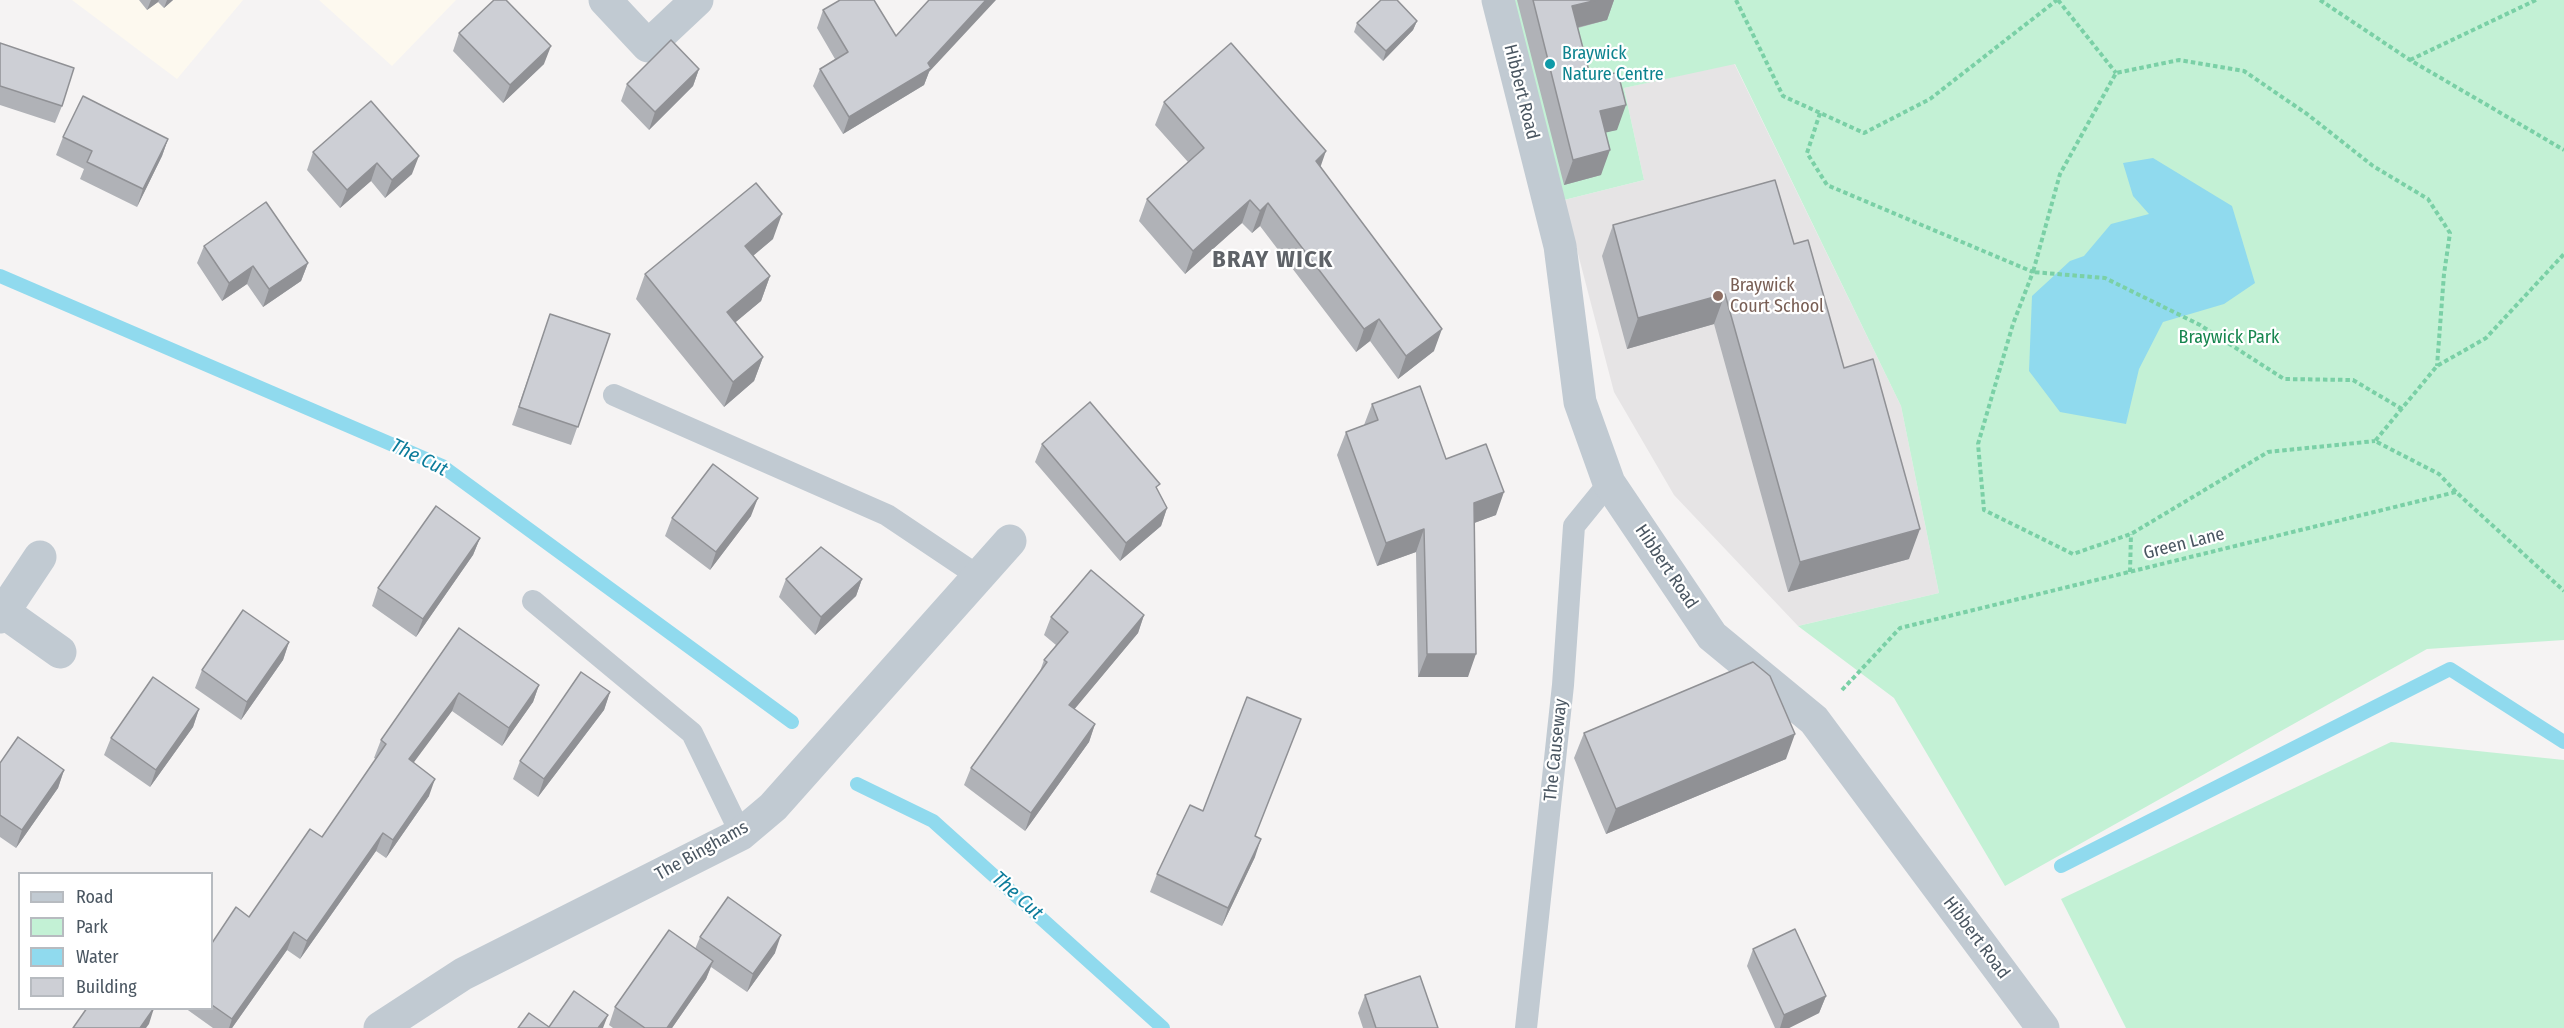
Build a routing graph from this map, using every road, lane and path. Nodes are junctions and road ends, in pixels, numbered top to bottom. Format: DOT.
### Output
graph roads {
  1 [pos="605,0"];
  2 [pos="696,0"];
  3 [pos="1498,0"];
  4 [pos="1736,0"];
  5 [pos="2057,0"];
  6 [pos="2320,0"];
  7 [pos="2536,0"];
  8 [pos="2410,60"];
  9 [pos="2116,73"];
  10 [pos="1820,113"];
  11 [pos="2564,150"];
  12 [pos="2564,254"];
  13 [pos="2033,272"];
  14 [pos="2437,366"];
  15 [pos="614,394"];
  16 [pos="2402,409"];
  17 [pos="2375,441"];
  18 [pos="1609,483"];
  19 [pos="2456,492"];
  20 [pos="2131,534"];
  21 [pos="1010,541"];
  22 [pos="40,557"];
  23 [pos="2130,572"];
  24 [pos="978,576"];
  25 [pos="2564,591"];
  26 [pos="533,601"];
  27 [pos="3,615"];
  28 [pos="60,652"];
  29 [pos="1814,720"];
  30 [pos="741,834"];
  31 [pos="380,1028"];
  32 [pos="1526,1028"];
  33 [pos="2043,1028"];
  1 -- 2 [label="street"];
  3 -- 18 [label="street, Hibbert Road"];
  4 -- 10 [label="path"];
  5 -- 9 [label="path"];
  5 -- 10 [label="path"];
  6 -- 8 [label="path"];
  7 -- 8 [label="path"];
  8 -- 11 [label="path"];
  9 -- 13 [label="path"];
  9 -- 14 [label="path"];
  10 -- 13 [label="path"];
  12 -- 14 [label="path"];
  13 -- 16 [label="path"];
  13 -- 20 [label="path"];
  14 -- 16 [label="path"];
  15 -- 24 [label="lane"];
  16 -- 17 [label="path"];
  17 -- 19 [label="path"];
  17 -- 20 [label="path"];
  18 -- 29 [label="street, Hibbert Road"];
  18 -- 32 [label="lane, The Causeway"];
  19 -- 23 [label="path, Green Lane"];
  19 -- 25 [label="path"];
  20 -- 23 [label="path"];
  21 -- 24 [label="street, The Binghams"];
  22 -- 27 [label="street"];
  23 -- 29 [label="path, Green Lane"];
  24 -- 30 [label="street, The Binghams"];
  26 -- 30 [label="lane"];
  27 -- 28 [label="street"];
  29 -- 33 [label="street, Hibbert Road"];
  30 -- 31 [label="street, The Binghams"];
}
